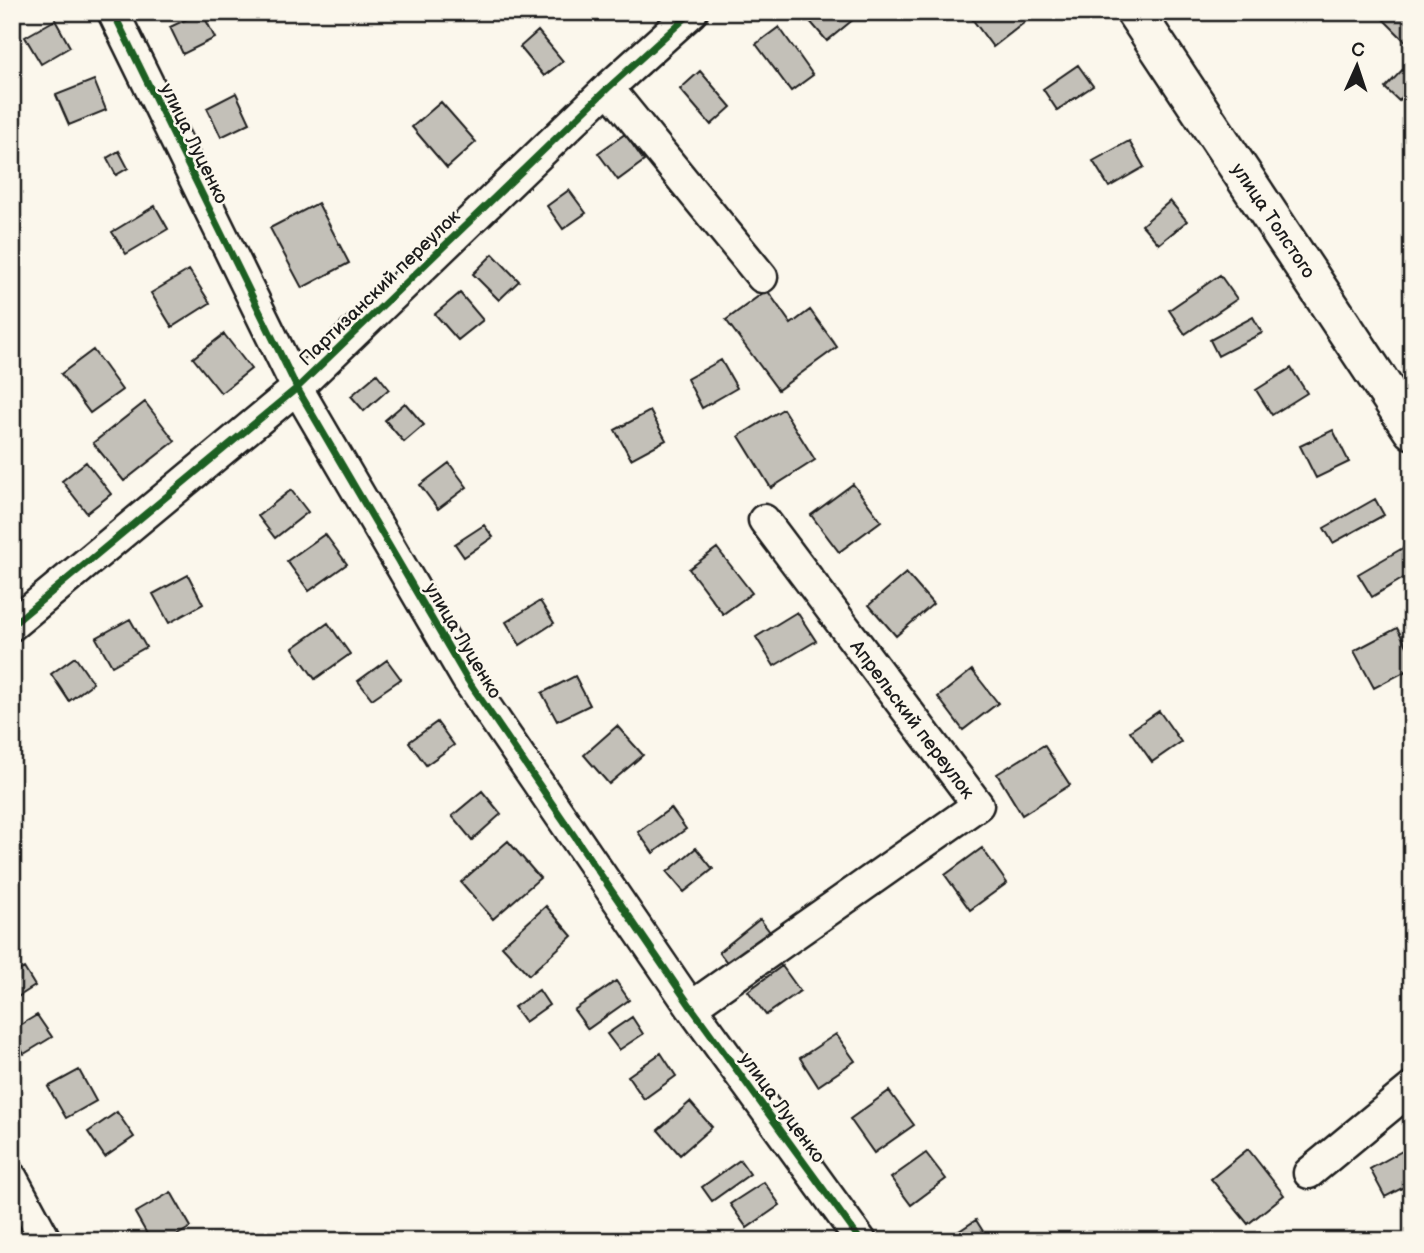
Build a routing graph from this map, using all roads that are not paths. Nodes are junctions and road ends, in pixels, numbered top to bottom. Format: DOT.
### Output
graph roads {
  1 [pos="113,12"];
  2 [pos="692,12"];
  3 [pos="1135,12"];
  4 [pos="608,88"];
  5 [pos="762,277"];
  6 [pos="298,388"];
  7 [pos="1412,430"];
  8 [pos="764,520"];
  9 [pos="12,625"];
  10 [pos="691,1007"];
  11 [pos="1412,1088"];
  12 [pos="1309,1172"];
  13 [pos="12,1178"];
  14 [pos="46,1241"];
  15 [pos="861,1241"];
  1 -- 6 [label="street, улица Луценко"];
  2 -- 4 [label="street, Партизанский переулок"];
  3 -- 7 [label="main road, улица Толстого"];
  4 -- 5 [label="street"];
  4 -- 6 [label="street, Партизанский переулок"];
  6 -- 9 [label="street, Партизанский переулок"];
  6 -- 10 [label="street, улица Луценко"];
  8 -- 10 [label="street, Апрельский переулок"];
  10 -- 15 [label="street, улица Луценко"];
  11 -- 12 [label="street"];
  13 -- 14 [label="street"];
}
